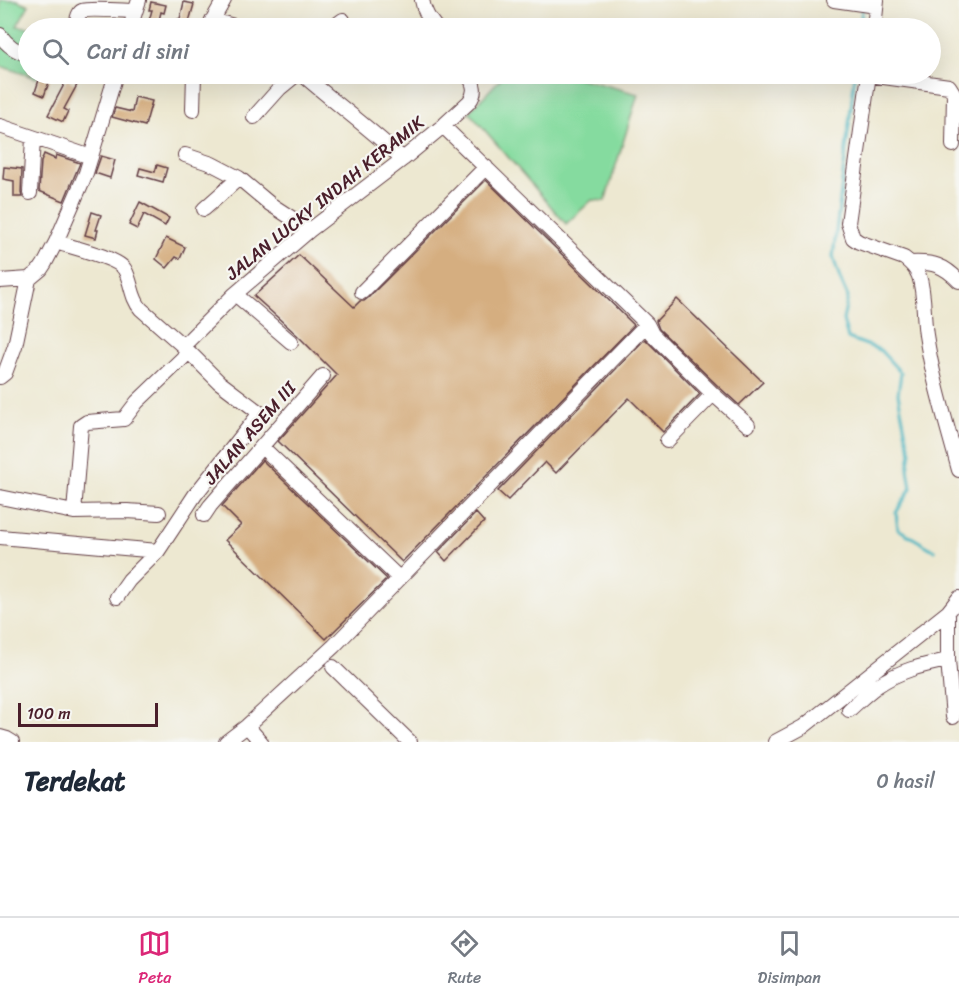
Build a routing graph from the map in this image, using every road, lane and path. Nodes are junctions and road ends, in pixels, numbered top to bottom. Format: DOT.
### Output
graph roads {
  1 [pos="224,0"];
  2 [pos="422,0"];
  3 [pos="834,0"];
  4 [pos="874,4"];
  5 [pos="137,6"];
  6 [pos="78,18"];
  7 [pos="214,18"];
  8 [pos="430,18"];
  9 [pos="0,35"];
  10 [pos="18,51"];
  11 [pos="113,84"];
  12 [pos="194,84"];
  13 [pos="286,84"];
  14 [pos="312,84"];
  15 [pos="473,84"];
  16 [pos="868,84"];
  17 [pos="936,84"];
  18 [pos="193,110"];
  19 [pos="254,117"];
  20 [pos="0,126"];
  21 [pos="443,126"];
  22 [pos="33,138"];
  23 [pos="953,145"];
  24 [pos="185,155"];
  25 [pos="91,157"];
  26 [pos="403,159"];
  27 [pos="486,167"];
  28 [pos="239,178"];
  29 [pos="30,193"];
  30 [pos="204,209"];
  31 [pos="310,230"];
  32 [pos="56,242"];
  33 [pos="911,263"];
  34 [pos="29,279"];
  35 [pos="959,280"];
  36 [pos="0,281"];
  37 [pos="362,292"];
  38 [pos="235,294"];
  39 [pos="647,324"];
  40 [pos="291,342"];
  41 [pos="186,349"];
  42 [pos="0,376"];
  43 [pos="323,376"];
  44 [pos="713,394"];
  45 [pos="952,418"];
  46 [pos="748,425"];
  47 [pos="667,441"];
  48 [pos="262,447"];
  49 [pos="959,470"];
  50 [pos="0,497"];
  51 [pos="74,512"];
  52 [pos="159,513"];
  53 [pos="204,515"];
  54 [pos="0,537"];
  55 [pos="158,551"];
  56 [pos="399,578"];
  57 [pos="117,597"];
  58 [pos="955,605"];
  59 [pos="948,660"];
  60 [pos="333,667"];
  61 [pos="849,710"];
  62 [pos="953,717"];
  63 [pos="247,726"];
  64 [pos="0,737"];
  65 [pos="12,742"];
  66 [pos="226,742"];
  67 [pos="261,742"];
  68 [pos="410,742"];
  69 [pos="775,742"];
  1 -- 7 [label="street"];
  2 -- 8 [label="street"];
  3 -- 4 [label="street"];
  5 -- 6 [label="street"];
  9 -- 10 [label="street"];
  11 -- 25 [label="street"];
  12 -- 18 [label="street"];
  13 -- 19 [label="street"];
  14 -- 26 [label="street"];
  15 -- 21 [label="street, JALAN LUCKY INDAH KERAMIK"];
  16 -- 33 [label="street"];
  17 -- 23 [label="street"];
  20 -- 22 [label="street"];
  21 -- 26 [label="street, JALAN LUCKY INDAH KERAMIK"];
  21 -- 27 [label="street"];
  22 -- 25 [label="street"];
  22 -- 29 [label="street"];
  24 -- 28 [label="street"];
  25 -- 32 [label="street"];
  26 -- 31 [label="street, JALAN LUCKY INDAH KERAMIK"];
  27 -- 37 [label="street"];
  27 -- 39 [label="street"];
  28 -- 30 [label="street"];
  28 -- 31 [label="street"];
  31 -- 38 [label="street, JALAN LUCKY INDAH KERAMIK"];
  32 -- 34 [label="street"];
  32 -- 41 [label="street"];
  33 -- 35 [label="street"];
  33 -- 45 [label="street"];
  34 -- 36 [label="street"];
  34 -- 42 [label="street"];
  38 -- 40 [label="street"];
  38 -- 41 [label="street, JALAN LUCKY INDAH KERAMIK"];
  39 -- 44 [label="street"];
  39 -- 56 [label="street"];
  41 -- 51 [label="street, JALAN LUCKY INDAH KERAMIK"];
  41 -- 55 [label="street"];
  43 -- 48 [label="street, JALAN ASEM III"];
  44 -- 46 [label="street"];
  44 -- 47 [label="street"];
  45 -- 49 [label="street"];
  48 -- 53 [label="street, JALAN ASEM III"];
  48 -- 56 [label="street"];
  50 -- 51 [label="street"];
  51 -- 52 [label="street"];
  54 -- 55 [label="street"];
  55 -- 57 [label="street"];
  56 -- 63 [label="street"];
  58 -- 59 [label="street"];
  58 -- 69 [label="street"];
  59 -- 61 [label="street"];
  59 -- 62 [label="street"];
  60 -- 68 [label="street"];
  63 -- 66 [label="street"];
  63 -- 67 [label="street"];
  64 -- 65 [label="street"];
}
